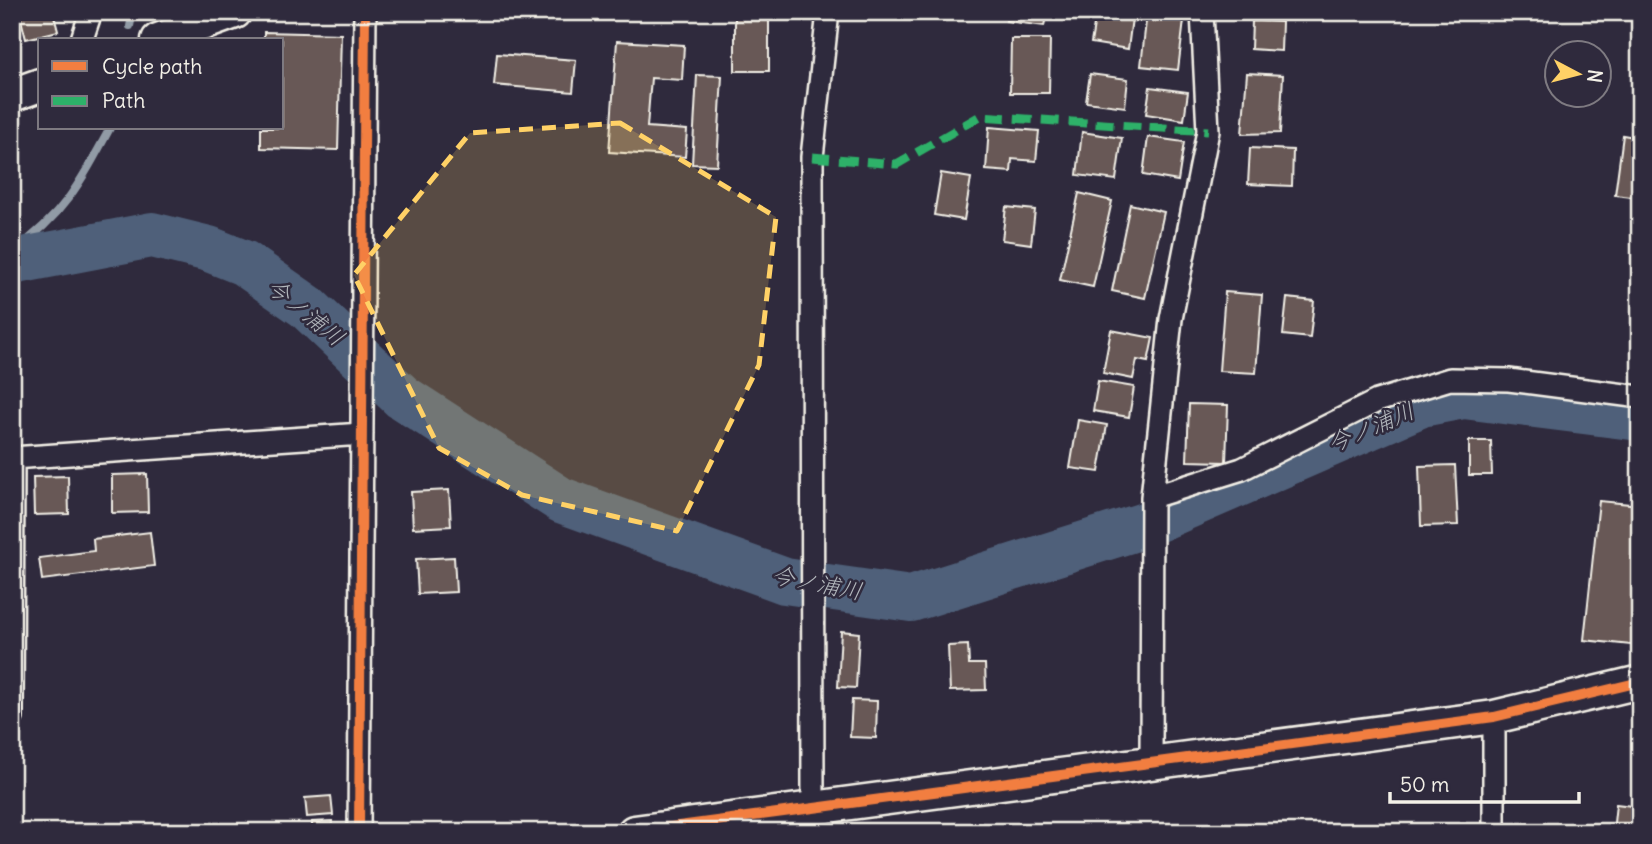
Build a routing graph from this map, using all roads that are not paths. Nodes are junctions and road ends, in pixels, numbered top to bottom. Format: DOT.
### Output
graph roads {
  1 [pos="78,12"];
  2 [pos="91,12"];
  3 [pos="235,12"];
  4 [pos="365,12"];
  5 [pos="828,12"];
  6 [pos="1202,12"];
  7 [pos="82,38"];
  8 [pos="83,38"];
  9 [pos="164,38"];
  10 [pos="38,86"];
  11 [pos="12,95"];
  12 [pos="1640,397"];
  13 [pos="362,434"];
  14 [pos="12,458"];
  15 [pos="1152,497"];
  16 [pos="1640,682"];
  17 [pos="12,717"];
  18 [pos="1494,717"];
  19 [pos="1150,764"];
  20 [pos="813,809"];
  21 [pos="359,832"];
  22 [pos="634,832"];
  23 [pos="1494,832"];
  1 -- 7 [label="street"];
  2 -- 8 [label="street"];
  3 -- 9 [label="street"];
  4 -- 13 [label="street"];
  5 -- 20 [label="street"];
  6 -- 15 [label="street"];
  10 -- 11 [label="street"];
  12 -- 15 [label="street"];
  13 -- 14 [label="street"];
  13 -- 21 [label="street"];
  14 -- 17 [label="street"];
  15 -- 19 [label="street"];
  16 -- 18 [label="street"];
  18 -- 19 [label="street"];
  18 -- 23 [label="street"];
  19 -- 20 [label="street"];
  20 -- 22 [label="street"];
}
